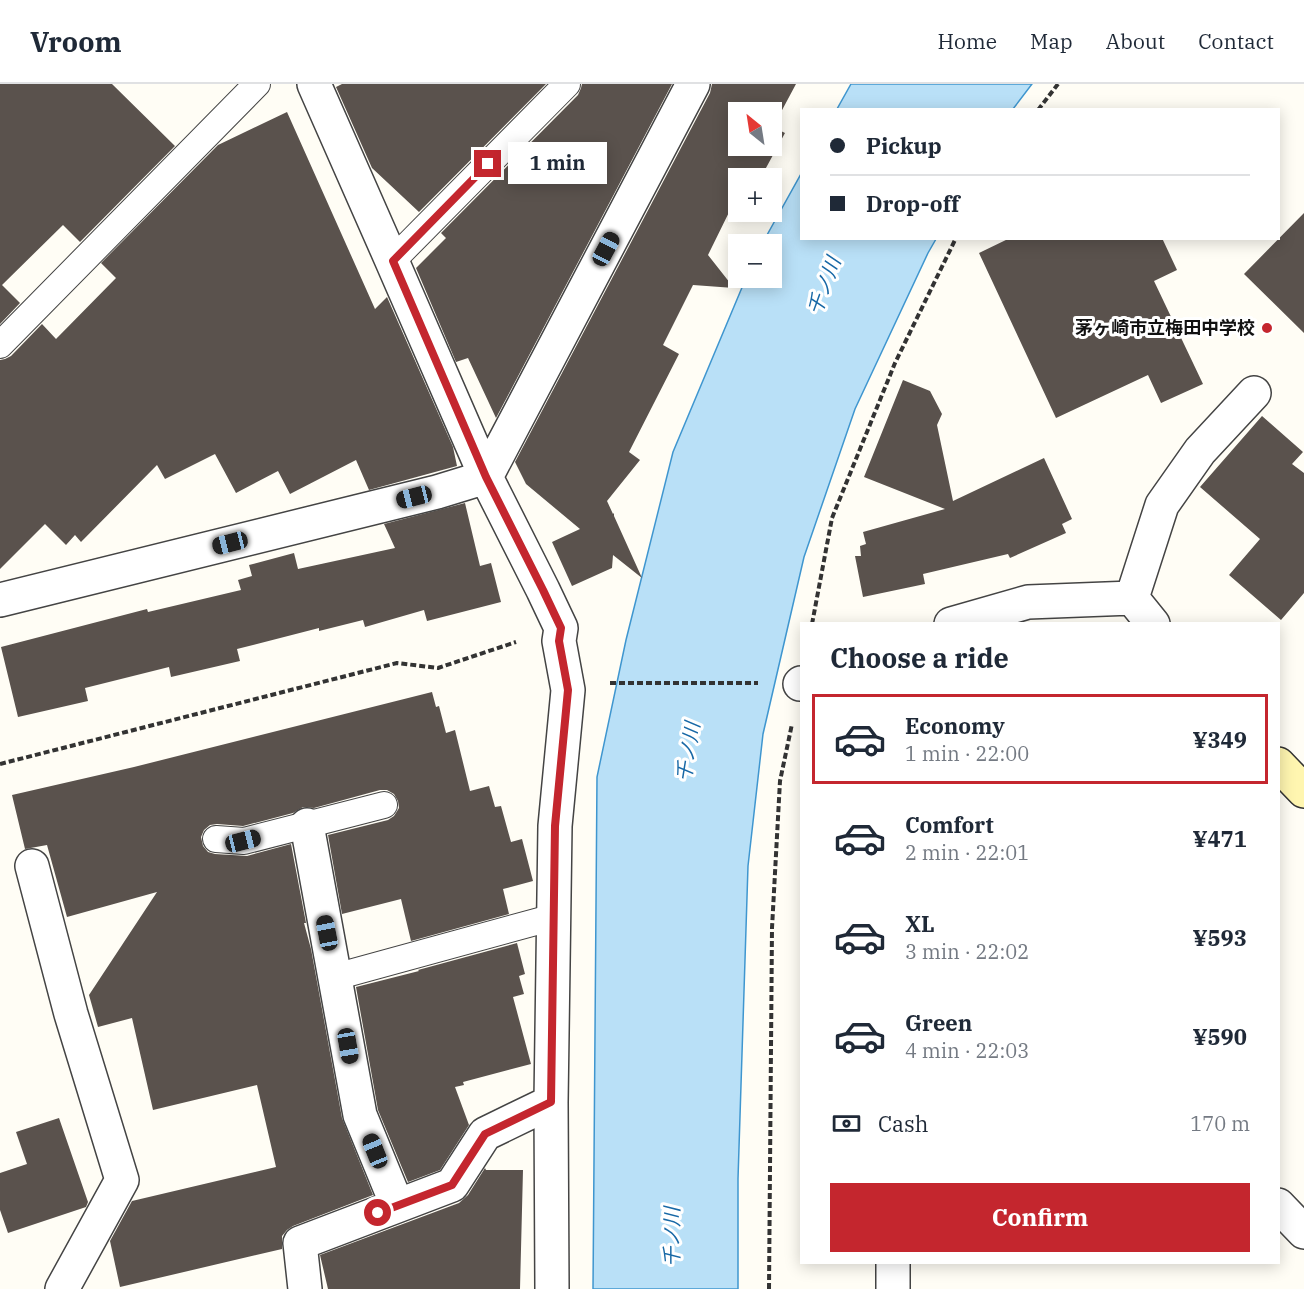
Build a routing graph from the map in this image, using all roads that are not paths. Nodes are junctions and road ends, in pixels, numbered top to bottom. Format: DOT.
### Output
graph roads {
  1 [pos="257,84"];
  2 [pos="314,84"];
  3 [pos="567,84"];
  4 [pos="693,84"];
  5 [pos="393,261"];
  6 [pos="0,345"];
  7 [pos="1254,393"];
  8 [pos="486,477"];
  9 [pos="1132,598"];
  10 [pos="0,600"];
  11 [pos="958,622"];
  12 [pos="1151,622"];
  13 [pos="1280,766"];
  14 [pos="1304,791"];
  15 [pos="384,805"];
  16 [pos="307,825"];
  17 [pos="216,839"];
  18 [pos="32,866"];
  19 [pos="554,917"];
  20 [pos="335,977"];
  21 [pos="551,1102"];
  22 [pos="397,1205"];
  23 [pos="1280,1207"];
  24 [pos="1304,1232"];
  25 [pos="893,1264"];
  26 [pos="297,1287"];
  27 [pos="62,1289"];
  28 [pos="552,1289"];
  29 [pos="893,1289"];
  1 -- 6 [label="lane"];
  2 -- 5 [label="street"];
  3 -- 5 [label="lane"];
  4 -- 8 [label="street"];
  5 -- 8 [label="street"];
  7 -- 9 [label="street"];
  8 -- 10 [label="street"];
  8 -- 19 [label="street"];
  9 -- 11 [label="street"];
  9 -- 12 [label="street"];
  13 -- 14 [label="street"];
  15 -- 16 [label="lane"];
  16 -- 17 [label="lane"];
  16 -- 20 [label="street"];
  18 -- 27 [label="street"];
  19 -- 20 [label="lane"];
  19 -- 21 [label="street"];
  20 -- 22 [label="street"];
  21 -- 22 [label="street"];
  21 -- 28 [label="street"];
  22 -- 26 [label="street"];
  23 -- 24 [label="street"];
  25 -- 29 [label="street"];
}
